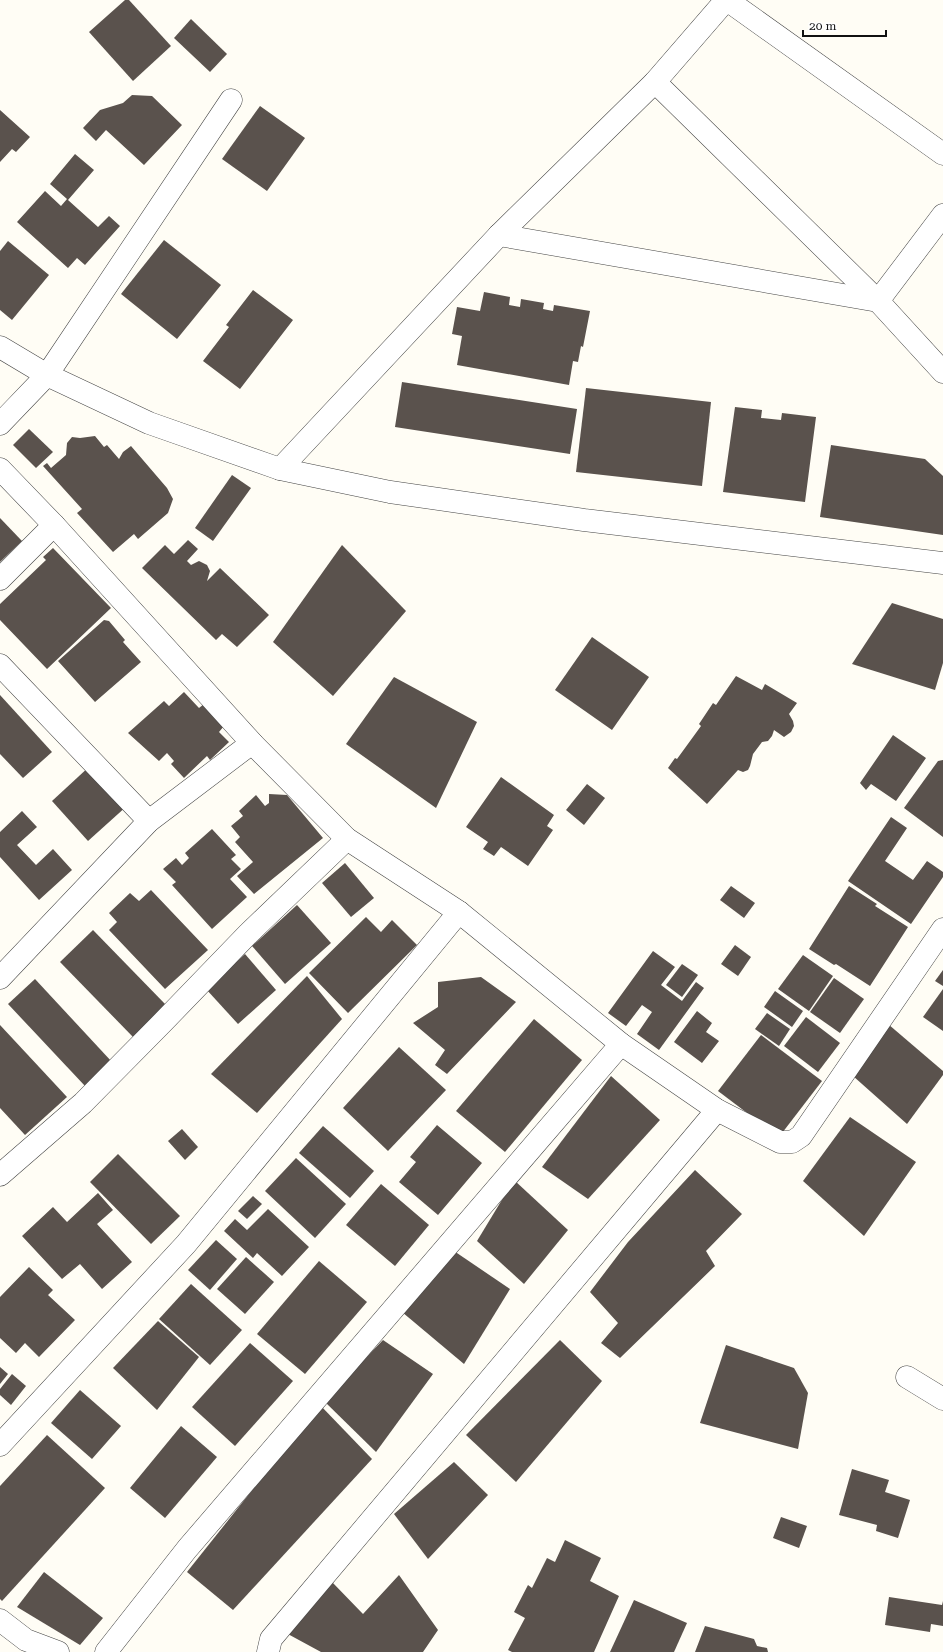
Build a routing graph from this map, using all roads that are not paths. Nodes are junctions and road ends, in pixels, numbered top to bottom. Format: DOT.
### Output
graph roads {
  1 [pos="726,0"];
  2 [pos="655,82"];
  3 [pos="231,100"];
  4 [pos="943,154"];
  5 [pos="943,215"];
  6 [pos="499,235"];
  7 [pos="878,301"];
  8 [pos="0,347"];
  9 [pos="943,372"];
  10 [pos="47,375"];
  11 [pos="0,424"];
  12 [pos="0,469"];
  13 [pos="280,469"];
  14 [pos="54,525"];
  15 [pos="943,563"];
  16 [pos="0,579"];
  17 [pos="0,665"];
  18 [pos="252,743"];
  19 [pos="149,821"];
  20 [pos="347,839"];
  21 [pos="459,912"];
  22 [pos="943,929"];
  23 [pos="0,978"];
  24 [pos="621,1044"];
  25 [pos="717,1110"];
  26 [pos="0,1175"];
  27 [pos="907,1376"];
  28 [pos="943,1399"];
  29 [pos="0,1445"];
  30 [pos="0,1620"];
  31 [pos="58,1652"];
  32 [pos="106,1652"];
  33 [pos="268,1652"];
  1 -- 2 [label="street"];
  1 -- 4 [label="street"];
  2 -- 6 [label="street"];
  2 -- 7 [label="street"];
  3 -- 10 [label="street"];
  5 -- 7 [label="street"];
  6 -- 7 [label="street"];
  6 -- 13 [label="street"];
  7 -- 9 [label="street"];
  8 -- 10 [label="street"];
  10 -- 11 [label="street"];
  10 -- 13 [label="street"];
  12 -- 14 [label="street"];
  13 -- 15 [label="street"];
  14 -- 16 [label="street"];
  14 -- 18 [label="street"];
  17 -- 19 [label="street"];
  18 -- 19 [label="street"];
  18 -- 20 [label="street"];
  19 -- 23 [label="street"];
  20 -- 21 [label="street"];
  20 -- 26 [label="street"];
  21 -- 24 [label="street"];
  21 -- 29 [label="street"];
  22 -- 25 [label="street"];
  24 -- 25 [label="street"];
  24 -- 32 [label="street"];
  25 -- 33 [label="street"];
  27 -- 28 [label="street"];
  30 -- 31 [label="street"];
}
